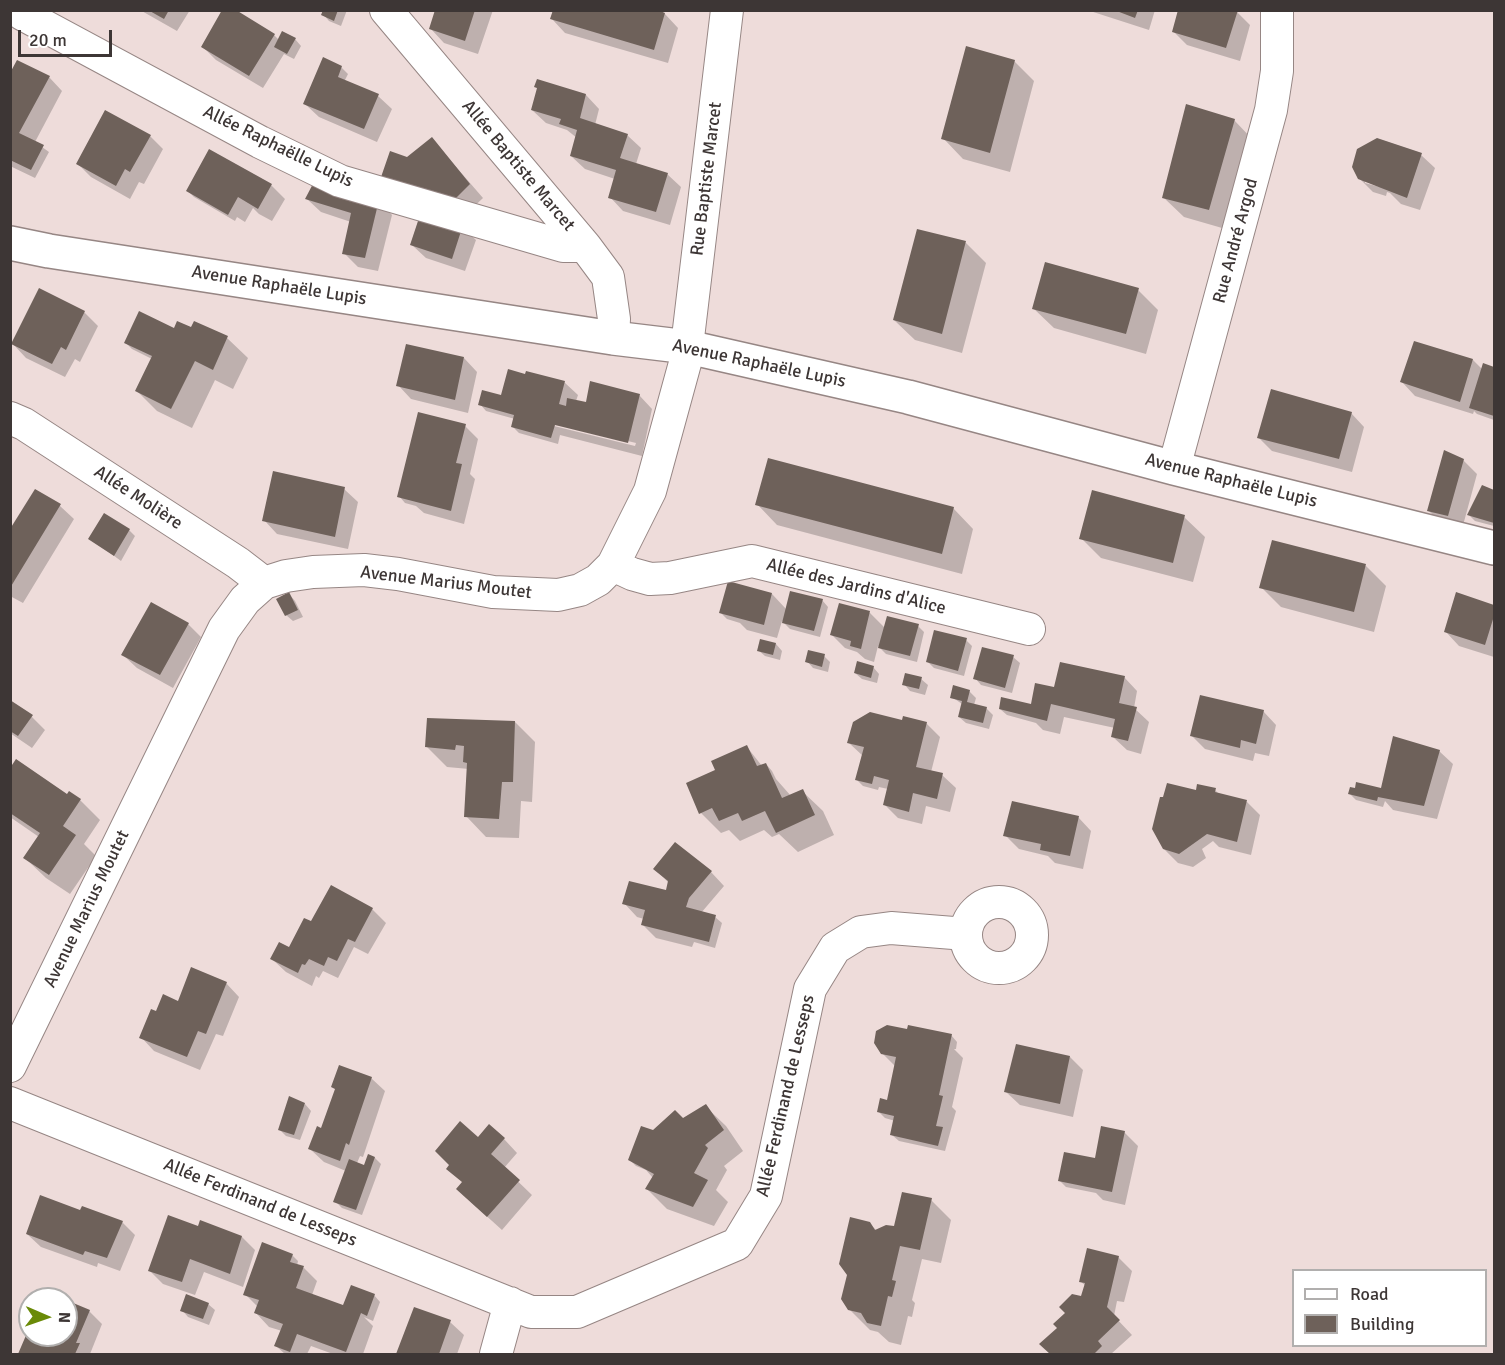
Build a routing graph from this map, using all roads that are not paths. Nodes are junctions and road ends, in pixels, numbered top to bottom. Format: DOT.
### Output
graph roads {
  1 [pos="386,10"];
  2 [pos="727,10"];
  3 [pos="1277,10"];
  4 [pos="22,14"];
  5 [pos="10,243"];
  6 [pos="585,246"];
  7 [pos="613,338"];
  8 [pos="688,347"];
  9 [pos="10,418"];
  10 [pos="1174,468"];
  11 [pos="1494,548"];
  12 [pos="613,565"];
  13 [pos="264,583"];
  14 [pos="1029,629"];
  15 [pos="966,934"];
  16 [pos="10,1066"];
  17 [pos="10,1103"];
  18 [pos="510,1303"];
  19 [pos="496,1354"];
  1 -- 6 [label="street, Allée Baptiste Marcet"];
  2 -- 8 [label="street, Rue Baptiste Marcet"];
  3 -- 10 [label="street, Rue André Argod"];
  4 -- 6 [label="street, Allée Raphaëlle Lupis"];
  5 -- 7 [label="street, Avenue Raphaële Lupis"];
  6 -- 7 [label="street, Allée Baptiste Marcet"];
  7 -- 8 [label="street, Avenue Raphaële Lupis"];
  8 -- 10 [label="street, Avenue Raphaële Lupis"];
  8 -- 12 [label="street, Avenue Marius Moutet"];
  9 -- 13 [label="street, Allée Molière"];
  10 -- 11 [label="street, Avenue Raphaële Lupis"];
  12 -- 13 [label="street, Avenue Marius Moutet"];
  12 -- 14 [label="street, Allée des Jardins d'Alice"];
  13 -- 16 [label="street, Avenue Marius Moutet"];
  15 -- 18 [label="street, Allée Ferdinand de Lesseps"];
  17 -- 18 [label="street, Allée Ferdinand de Lesseps"];
  18 -- 19 [label="street"];
}
